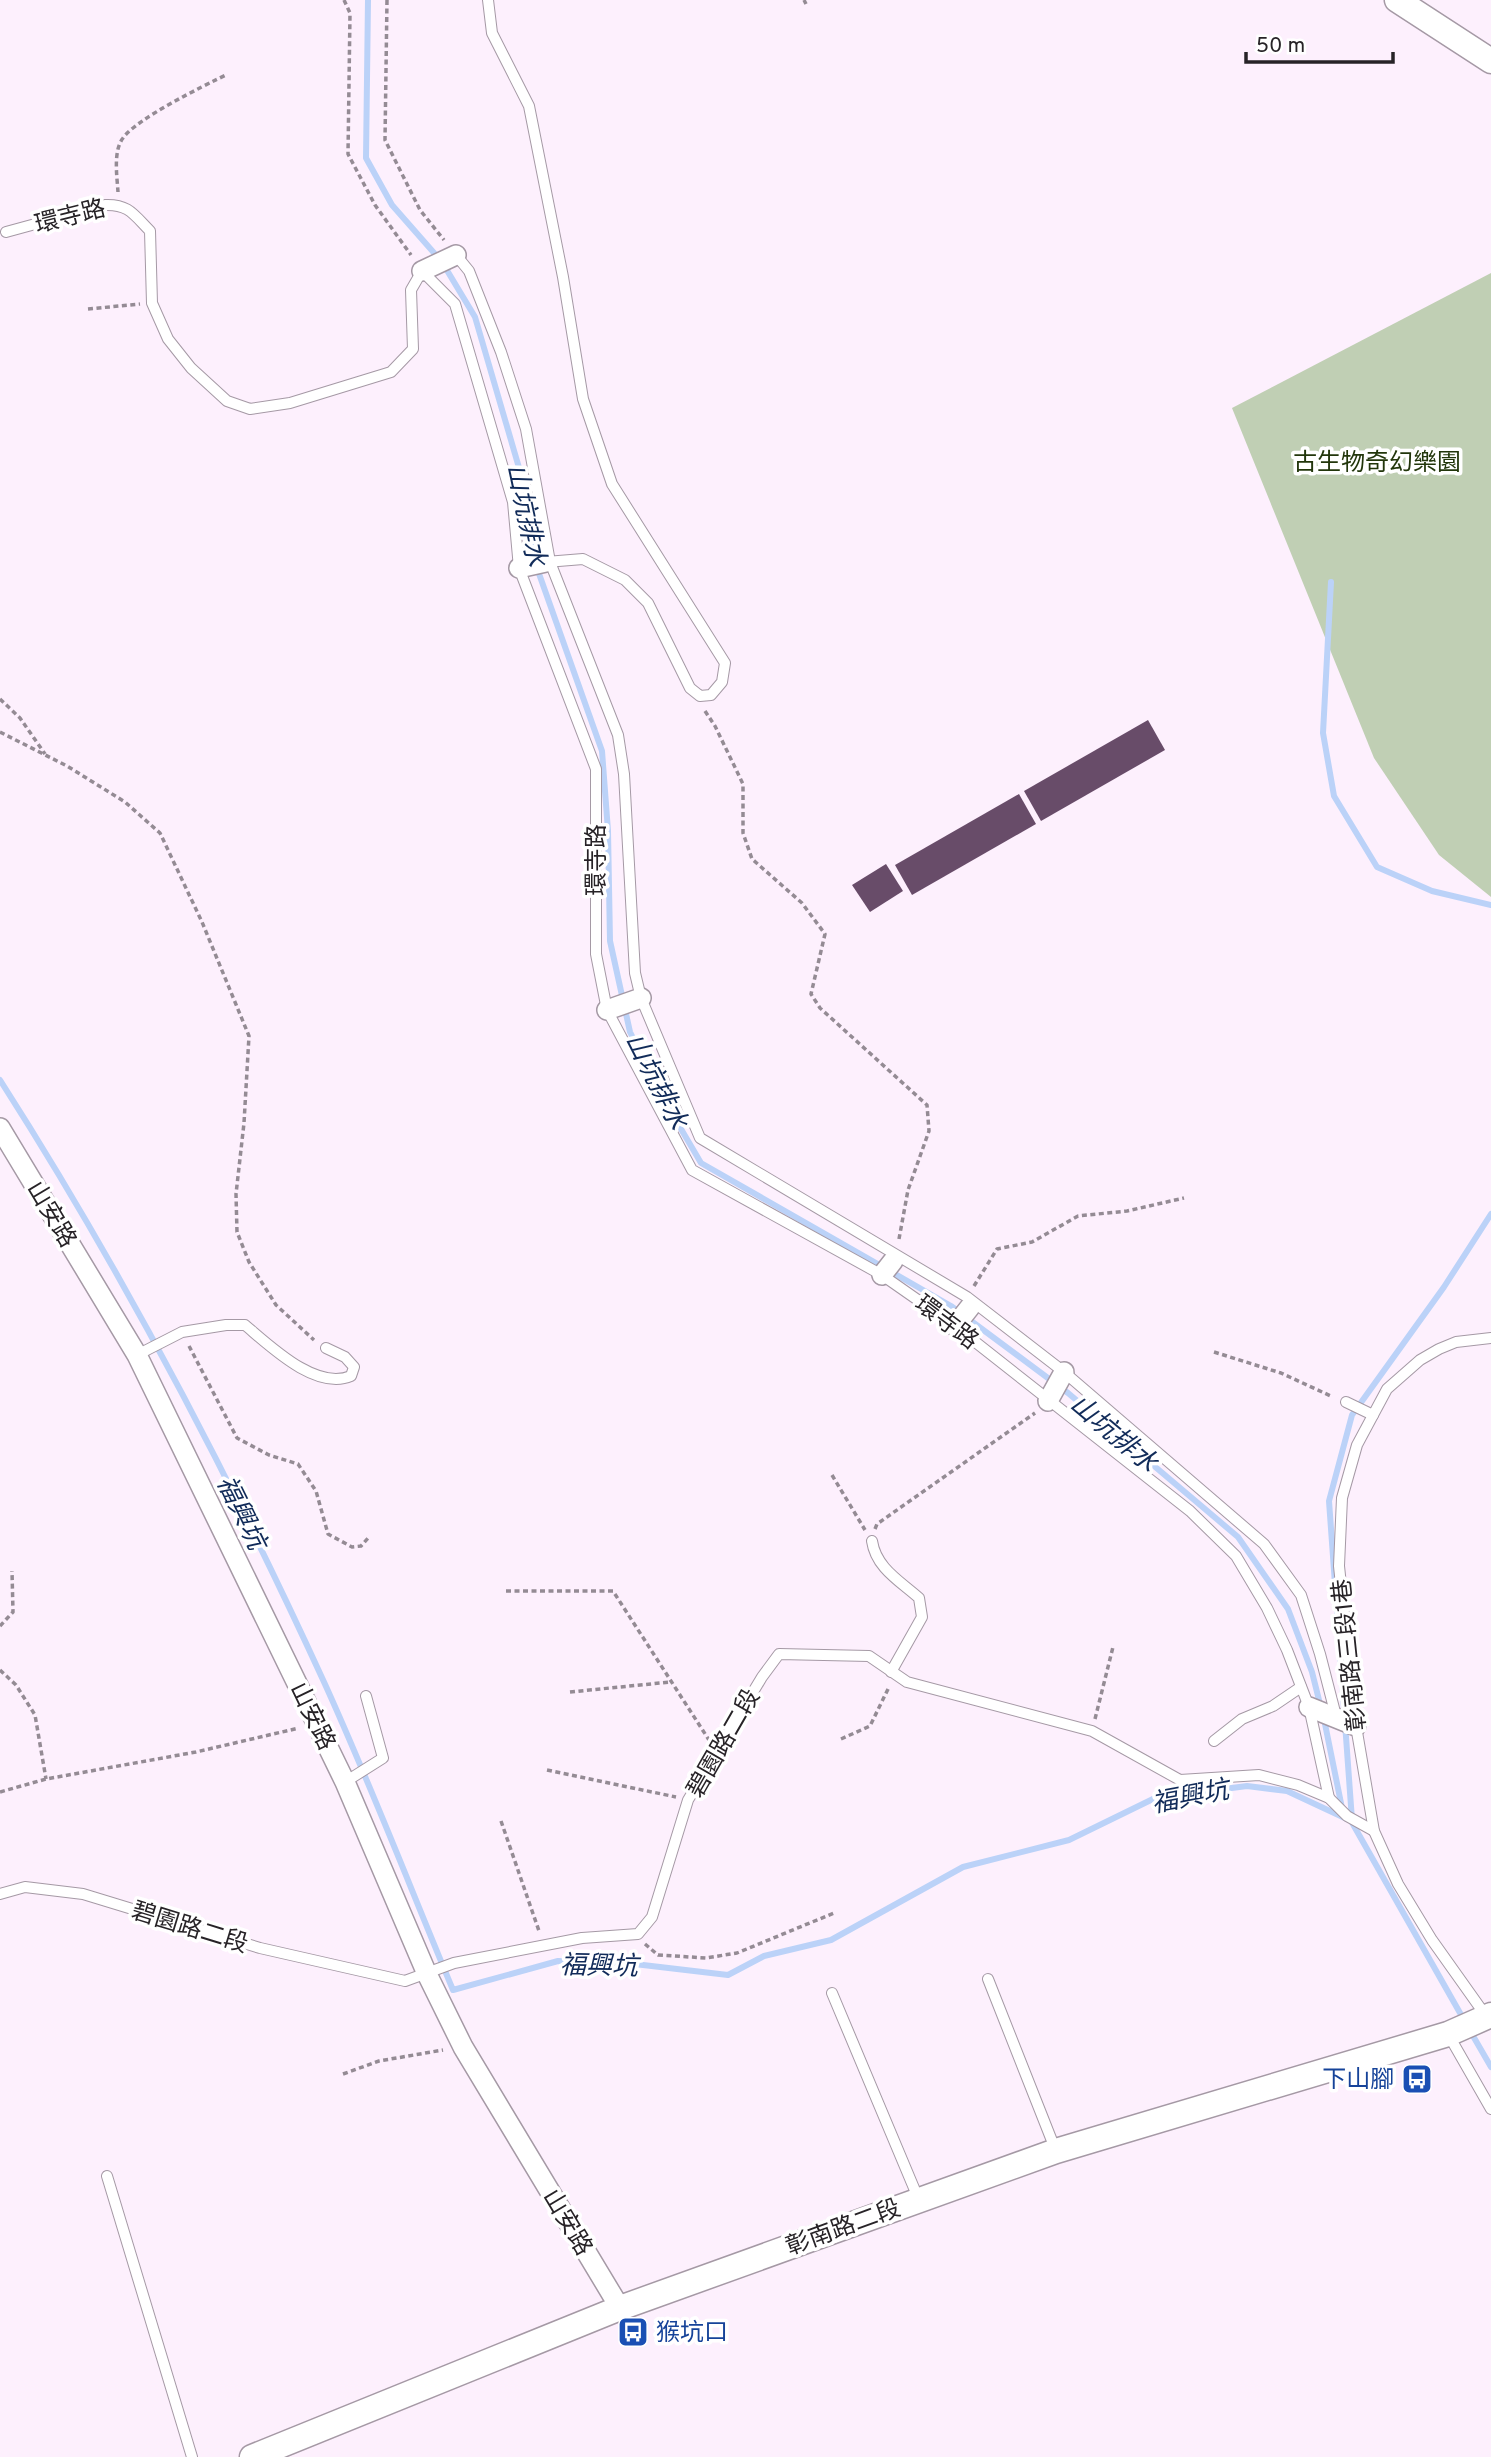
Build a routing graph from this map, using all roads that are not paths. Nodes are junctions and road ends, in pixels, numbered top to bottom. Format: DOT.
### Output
graph roads {
  1 [pos="488,0"];
  2 [pos="1397,0"];
  3 [pos="1491,61"];
  4 [pos="6,232"];
  5 [pos="440,263"];
  6 [pos="536,565"];
  7 [pos="622,1005"];
  8 [pos="0,1128"];
  9 [pos="889,1266"];
  10 [pos="963,1312"];
  11 [pos="1491,1338"];
  12 [pos="326,1348"];
  13 [pos="137,1355"];
  14 [pos="1057,1384"];
  15 [pos="1346,1402"];
  16 [pos="1373,1415"];
  17 [pos="872,1541"];
  18 [pos="891,1672"];
  19 [pos="1301,1688"];
  20 [pos="366,1696"];
  21 [pos="1309,1707"];
  22 [pos="1336,1717"];
  23 [pos="1356,1726"];
  24 [pos="1214,1741"];
  25 [pos="345,1782"];
  26 [pos="1329,1798"];
  27 [pos="1374,1831"];
  28 [pos="0,1894"];
  29 [pos="427,1974"];
  30 [pos="988,1979"];
  31 [pos="832,1993"];
  32 [pos="1489,2016"];
  33 [pos="1448,2034"];
  34 [pos="1491,2109"];
  35 [pos="1056,2151"];
  36 [pos="107,2176"];
  37 [pos="919,2200"];
  38 [pos="620,2308"];
  39 [pos="192,2457"];
  40 [pos="252,2457"];
  1 -- 6 [label="lane"];
  2 -- 3 [label="street"];
  4 -- 5 [label="lane, 環寺路"];
  5 -- 6 [label="lane, 環寺路"];
  5 -- 6 [label="lane, 環寺路"];
  6 -- 7 [label="lane, 環寺路"];
  6 -- 7 [label="lane, 環寺路"];
  7 -- 9 [label="lane, 環寺路"];
  7 -- 9 [label="lane, 環寺路"];
  8 -- 13 [label="street, 山安路"];
  9 -- 10 [label="lane, 環寺路"];
  9 -- 10 [label="lane, 環寺路"];
  10 -- 14 [label="lane, 環寺路"];
  10 -- 14 [label="lane, 環寺路"];
  11 -- 16 [label="lane, 彰南路三段1巷"];
  12 -- 13 [label="lane"];
  13 -- 25 [label="street, 山安路"];
  14 -- 19 [label="lane, 環寺路"];
  14 -- 22 [label="lane, 環寺路"];
  15 -- 16 [label="lane"];
  16 -- 23 [label="lane, 彰南路三段1巷"];
  17 -- 18 [label="lane"];
  18 -- 26 [label="lane, 碧園路二段"];
  18 -- 29 [label="lane, 碧園路二段"];
  19 -- 21 [label="lane, 環寺路"];
  19 -- 24 [label="lane"];
  20 -- 25 [label="lane"];
  21 -- 22 [label="street"];
  21 -- 26 [label="lane, 環寺路"];
  22 -- 23 [label="street"];
  23 -- 27 [label="lane, 彰南路三段1巷"];
  25 -- 29 [label="street, 山安路"];
  26 -- 27 [label="lane, 碧園路二段"];
  27 -- 32 [label="lane, 彰南路三段1巷"];
  28 -- 29 [label="lane, 碧園路二段"];
  29 -- 38 [label="street, 山安路"];
  30 -- 35 [label="lane"];
  31 -- 37 [label="lane"];
  32 -- 33 [label="street, 彰南路二段"];
  33 -- 34 [label="lane"];
  33 -- 35 [label="street, 彰南路二段"];
  35 -- 37 [label="street, 彰南路二段"];
  36 -- 39 [label="lane"];
  37 -- 38 [label="street, 彰南路二段"];
  38 -- 40 [label="street, 彰南路二段"];
}
